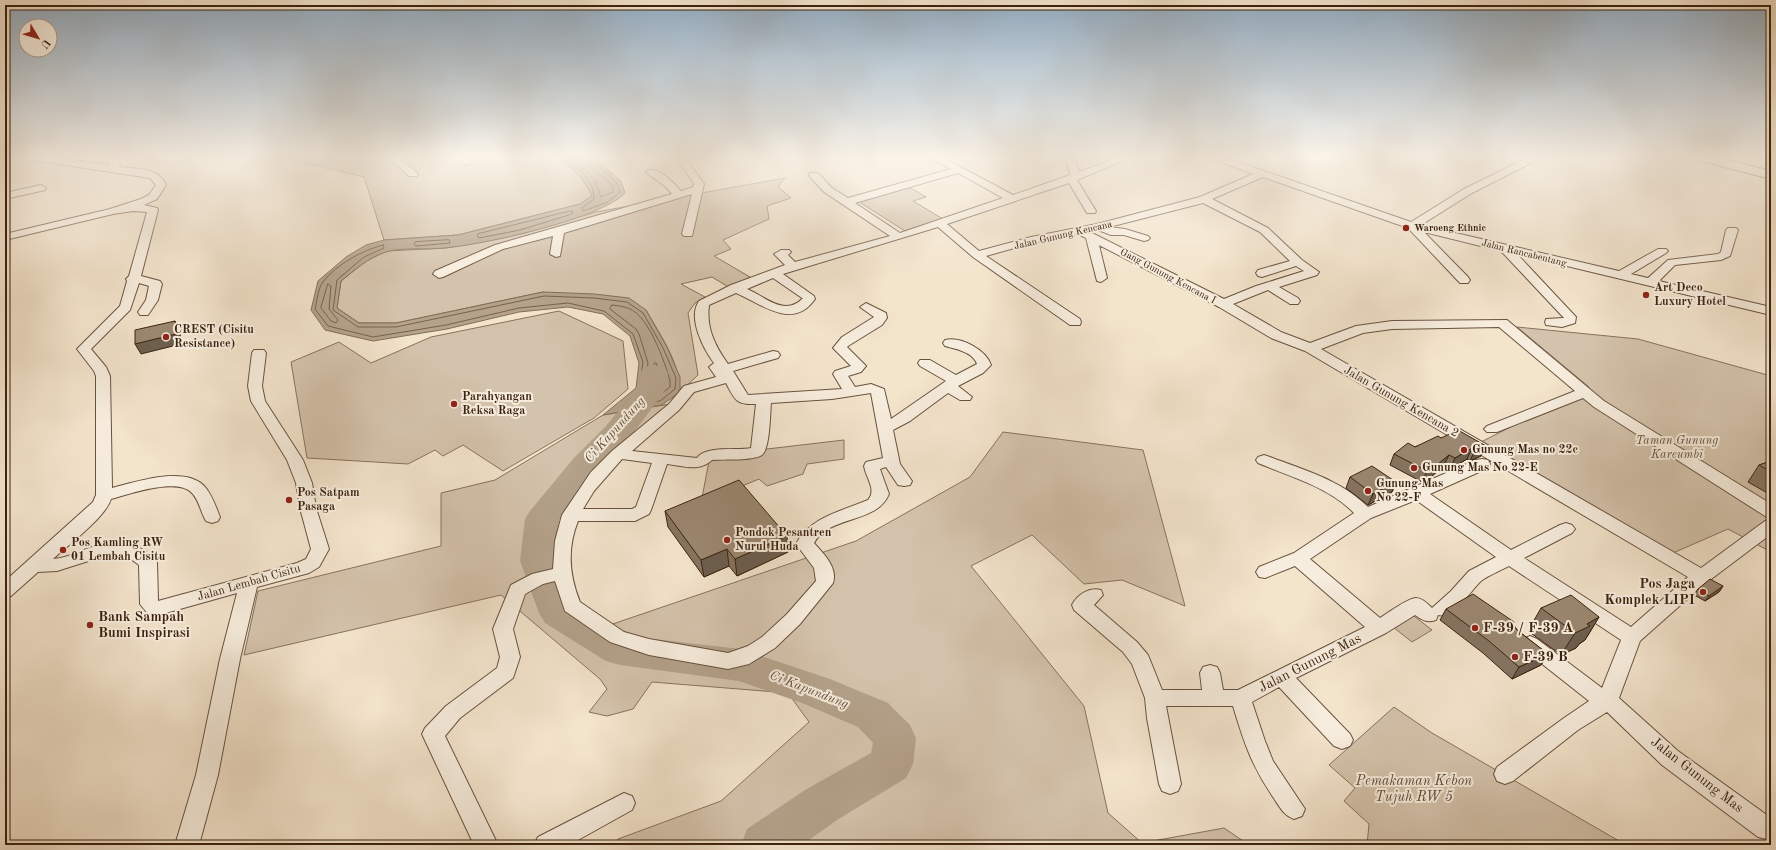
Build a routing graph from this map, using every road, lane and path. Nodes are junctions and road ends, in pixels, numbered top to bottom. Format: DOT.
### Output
graph roads {
  1 [pos="157,196"];
  2 [pos="677,196"];
  3 [pos="697,196"];
  4 [pos="836,196"];
  5 [pos="868,196"];
  6 [pos="1007,196"];
  7 [pos="1022,196"];
  8 [pos="1083,196"];
  9 [pos="1212,196"];
  10 [pos="1327,196"];
  11 [pos="1461,196"];
  12 [pos="1013,199"];
  13 [pos="1204,199"];
  14 [pos="846,202"];
  15 [pos="153,204"];
  16 [pos="1091,211"];
  17 [pos="939,223"];
  18 [pos="1412,226"];
  19 [pos="1732,230"];
  20 [pos="559,231"];
  21 [pos="1090,231"];
  22 [pos="688,234"];
  23 [pos="5,236"];
  24 [pos="899,237"];
  25 [pos="1144,238"];
  26 [pos="1505,248"];
  27 [pos="1662,251"];
  28 [pos="785,252"];
  29 [pos="556,254"];
  30 [pos="977,255"];
  31 [pos="1298,262"];
  32 [pos="793,266"];
  33 [pos="1262,273"];
  34 [pos="439,274"];
  35 [pos="775,274"];
  36 [pos="1620,276"];
  37 [pos="1101,278"];
  38 [pos="132,279"];
  39 [pos="1464,280"];
  40 [pos="1650,283"];
  41 [pos="1269,286"];
  42 [pos="735,288"];
  43 [pos="1294,301"];
  44 [pos="1223,304"];
  45 [pos="866,307"];
  46 [pos="1771,311"];
  47 [pos="144,312"];
  48 [pos="1075,322"];
  49 [pos="1551,322"];
  50 [pos="950,343"];
  51 [pos="1310,348"];
  52 [pos="259,353"];
  53 [pos="773,355"];
  54 [pos="721,363"];
  55 [pos="925,363"];
  56 [pos="953,384"];
  57 [pos="852,393"];
  58 [pos="1584,393"];
  59 [pos="965,397"];
  60 [pos="764,400"];
  61 [pos="885,428"];
  62 [pos="1492,429"];
  63 [pos="618,454"];
  64 [pos="661,459"];
  65 [pos="1264,460"];
  66 [pos="892,461"];
  67 [pos="1482,464"];
  68 [pos="904,480"];
  69 [pos="1418,493"];
  70 [pos="104,495"];
  71 [pos="1771,512"];
  72 [pos="1365,514"];
  73 [pos="570,515"];
  74 [pos="212,517"];
  75 [pos="1771,525"];
  76 [pos="1566,528"];
  77 [pos="1300,557"];
  78 [pos="1510,558"];
  79 [pos="34,566"];
  80 [pos="1265,572"];
  81 [pos="561,573"];
  82 [pos="1702,577"];
  83 [pos="249,583"];
  84 [pos="5,592"];
  85 [pos="1094,595"];
  86 [pos="1379,628"];
  87 [pos="1518,636"];
  88 [pos="1632,637"];
  89 [pos="1210,673"];
  90 [pos="1281,676"];
  91 [pos="1155,698"];
  92 [pos="1214,698"];
  93 [pos="1241,698"];
  94 [pos="1607,701"];
  95 [pos="1342,740"];
  96 [pos="1505,774"];
  97 [pos="1170,784"];
  98 [pos="624,803"];
  99 [pos="1294,809"];
  100 [pos="1771,830"];
  101 [pos="187,845"];
  102 [pos="486,845"];
  103 [pos="546,845"];
  1 -- 15 [label="street"];
  2 -- 20 [label="street"];
  3 -- 22 [label="street"];
  4 -- 14 [label="street"];
  5 -- 14 [label="street"];
  6 -- 12 [label="street"];
  7 -- 12 [label="street"];
  8 -- 16 [label="street"];
  9 -- 13 [label="street, Jalan Gunung Kencana"];
  10 -- 18 [label="street, Jalan Rancabentang"];
  11 -- 18 [label="street"];
  12 -- 17 [label="street"];
  13 -- 21 [label="street, Jalan Gunung Kencana"];
  13 -- 31 [label="street, Gang Gunung Kencana I"];
  14 -- 24 [label="street"];
  15 -- 23 [label="street"];
  15 -- 38 [label="street"];
  17 -- 24 [label="street"];
  17 -- 30 [label="street"];
  18 -- 26 [label="street, Jalan Rancabentang"];
  18 -- 39 [label="street"];
  19 -- 40 [label="street"];
  20 -- 29 [label="street"];
  20 -- 34 [label="street"];
  21 -- 25 [label="street"];
  21 -- 30 [label="street, Jalan Gunung Kencana"];
  21 -- 37 [label="street"];
  21 -- 44 [label="street, Gang Gunung Kencana I"];
  24 -- 32 [label="street"];
  26 -- 36 [label="street, Jalan Rancabentang"];
  26 -- 49 [label="street"];
  27 -- 36 [label="street"];
  28 -- 32 [label="street"];
  30 -- 48 [label="street"];
  31 -- 33 [label="street"];
  31 -- 41 [label="street, Gang Gunung Kencana I"];
  32 -- 35 [label="street"];
  35 -- 42 [label="street"];
  35 -- 42 [label="street"];
  36 -- 40 [label="street, Jalan Rancabentang"];
  38 -- 47 [label="street"];
  38 -- 70 [label="street"];
  40 -- 46 [label="street, Jalan Rancabentang"];
  41 -- 43 [label="street"];
  41 -- 44 [label="street, Gang Gunung Kencana I"];
  42 -- 54 [label="street"];
  44 -- 51 [label="street, Jalan Gunung Kencana 2"];
  45 -- 57 [label="street"];
  50 -- 56 [label="street"];
  51 -- 58 [label="street"];
  51 -- 82 [label="street, Jalan Gunung Kencana 2"];
  52 -- 83 [label="street, Jalan Lembah Cisitu"];
  53 -- 54 [label="street"];
  54 -- 60 [label="street"];
  54 -- 63 [label="street"];
  55 -- 56 [label="street"];
  56 -- 59 [label="street"];
  56 -- 61 [label="street"];
  57 -- 60 [label="street"];
  57 -- 61 [label="street"];
  58 -- 62 [label="street"];
  58 -- 71 [label="street"];
  60 -- 64 [label="street"];
  61 -- 66 [label="street"];
  63 -- 64 [label="street"];
  63 -- 73 [label="street"];
  64 -- 73 [label="street"];
  65 -- 72 [label="street"];
  66 -- 68 [label="street"];
  66 -- 81 [label="street"];
  67 -- 69 [label="street"];
  69 -- 72 [label="street"];
  69 -- 78 [label="street"];
  70 -- 74 [label="street"];
  70 -- 79 [label="street"];
  72 -- 77 [label="street"];
  73 -- 81 [label="street"];
  75 -- 82 [label="street"];
  76 -- 78 [label="street, Jalan Gunung Mas"];
  77 -- 80 [label="street"];
  77 -- 86 [label="street, Jalan Gunung Mas"];
  78 -- 86 [label="street, Jalan Gunung Mas"];
  78 -- 88 [label="street"];
  79 -- 83 [label="street, Jalan Lembah Cisitu"];
  79 -- 84 [label="street"];
  81 -- 102 [label="street"];
  82 -- 88 [label="street"];
  83 -- 101 [label="street"];
  85 -- 91 [label="street"];
  86 -- 90 [label="street, Jalan Gunung Mas"];
  87 -- 94 [label="street, Jalan Gunung Mas"];
  88 -- 94 [label="street"];
  89 -- 92 [label="street"];
  90 -- 93 [label="street, Jalan Gunung Mas"];
  90 -- 95 [label="street"];
  91 -- 92 [label="street, Jalan Gunung Mas"];
  91 -- 97 [label="street"];
  92 -- 93 [label="street, Jalan Gunung Mas"];
  93 -- 99 [label="street"];
  94 -- 96 [label="street"];
  94 -- 100 [label="street, Jalan Gunung Mas"];
  98 -- 103 [label="street"];
}
